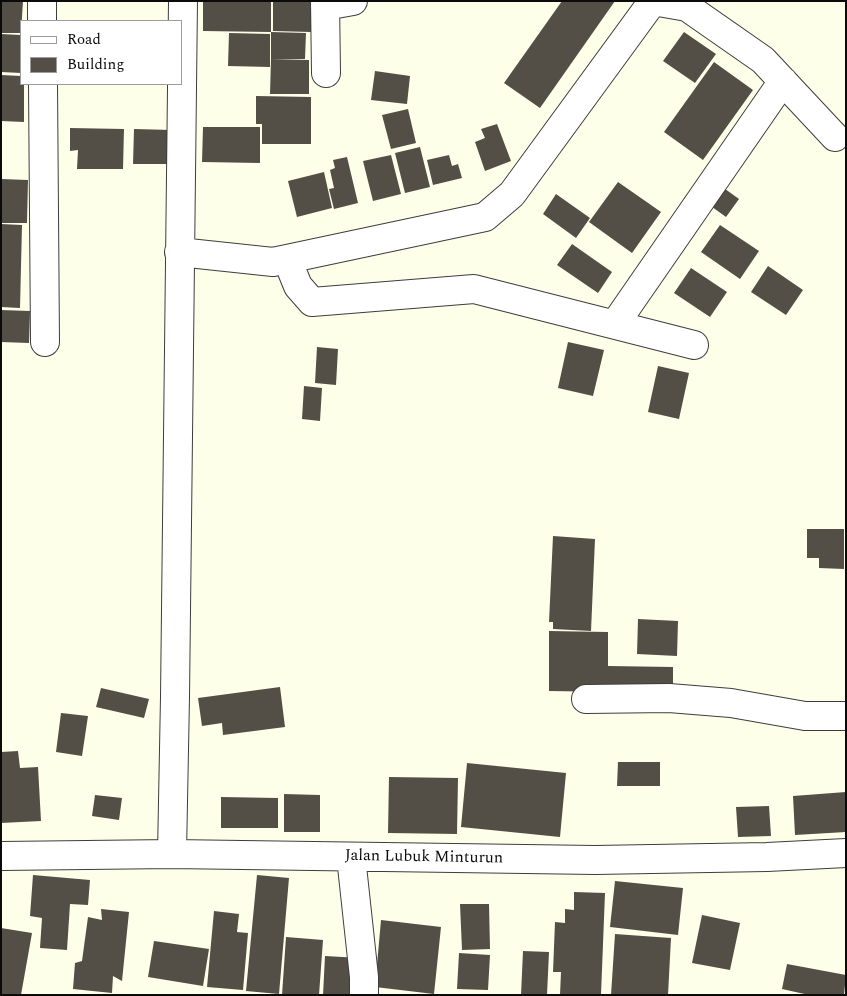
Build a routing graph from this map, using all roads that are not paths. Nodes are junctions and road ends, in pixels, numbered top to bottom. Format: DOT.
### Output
graph roads {
  1 [pos="42,1"];
  2 [pos="183,1"];
  3 [pos="352,1"];
  4 [pos="653,1"];
  5 [pos="325,4"];
  6 [pos="42,20"];
  7 [pos="182,64"];
  8 [pos="326,73"];
  9 [pos="783,81"];
  10 [pos="43,85"];
  11 [pos="182,85"];
  12 [pos="835,137"];
  13 [pos="179,252"];
  14 [pos="287,258"];
  15 [pos="615,324"];
  16 [pos="45,342"];
  17 [pos="694,344"];
  18 [pos="586,700"];
  19 [pos="846,716"];
  20 [pos="846,853"];
  21 [pos="172,854"];
  22 [pos="1,856"];
  23 [pos="351,858"];
  24 [pos="364,995"];
  1 -- 6 [label="street"];
  2 -- 7 [label="street"];
  3 -- 5 [label="street"];
  4 -- 9 [label="street"];
  4 -- 14 [label="street"];
  5 -- 8 [label="street"];
  9 -- 12 [label="street"];
  9 -- 15 [label="street"];
  10 -- 16 [label="street"];
  11 -- 13 [label="street"];
  13 -- 14 [label="street"];
  13 -- 21 [label="street"];
  14 -- 15 [label="street"];
  15 -- 17 [label="street"];
  18 -- 19 [label="street"];
  20 -- 23 [label="street, Jalan Lubuk Minturun"];
  21 -- 22 [label="street, Jalan Lubuk Minturun"];
  21 -- 23 [label="street, Jalan Lubuk Minturun"];
  23 -- 24 [label="street"];
}
